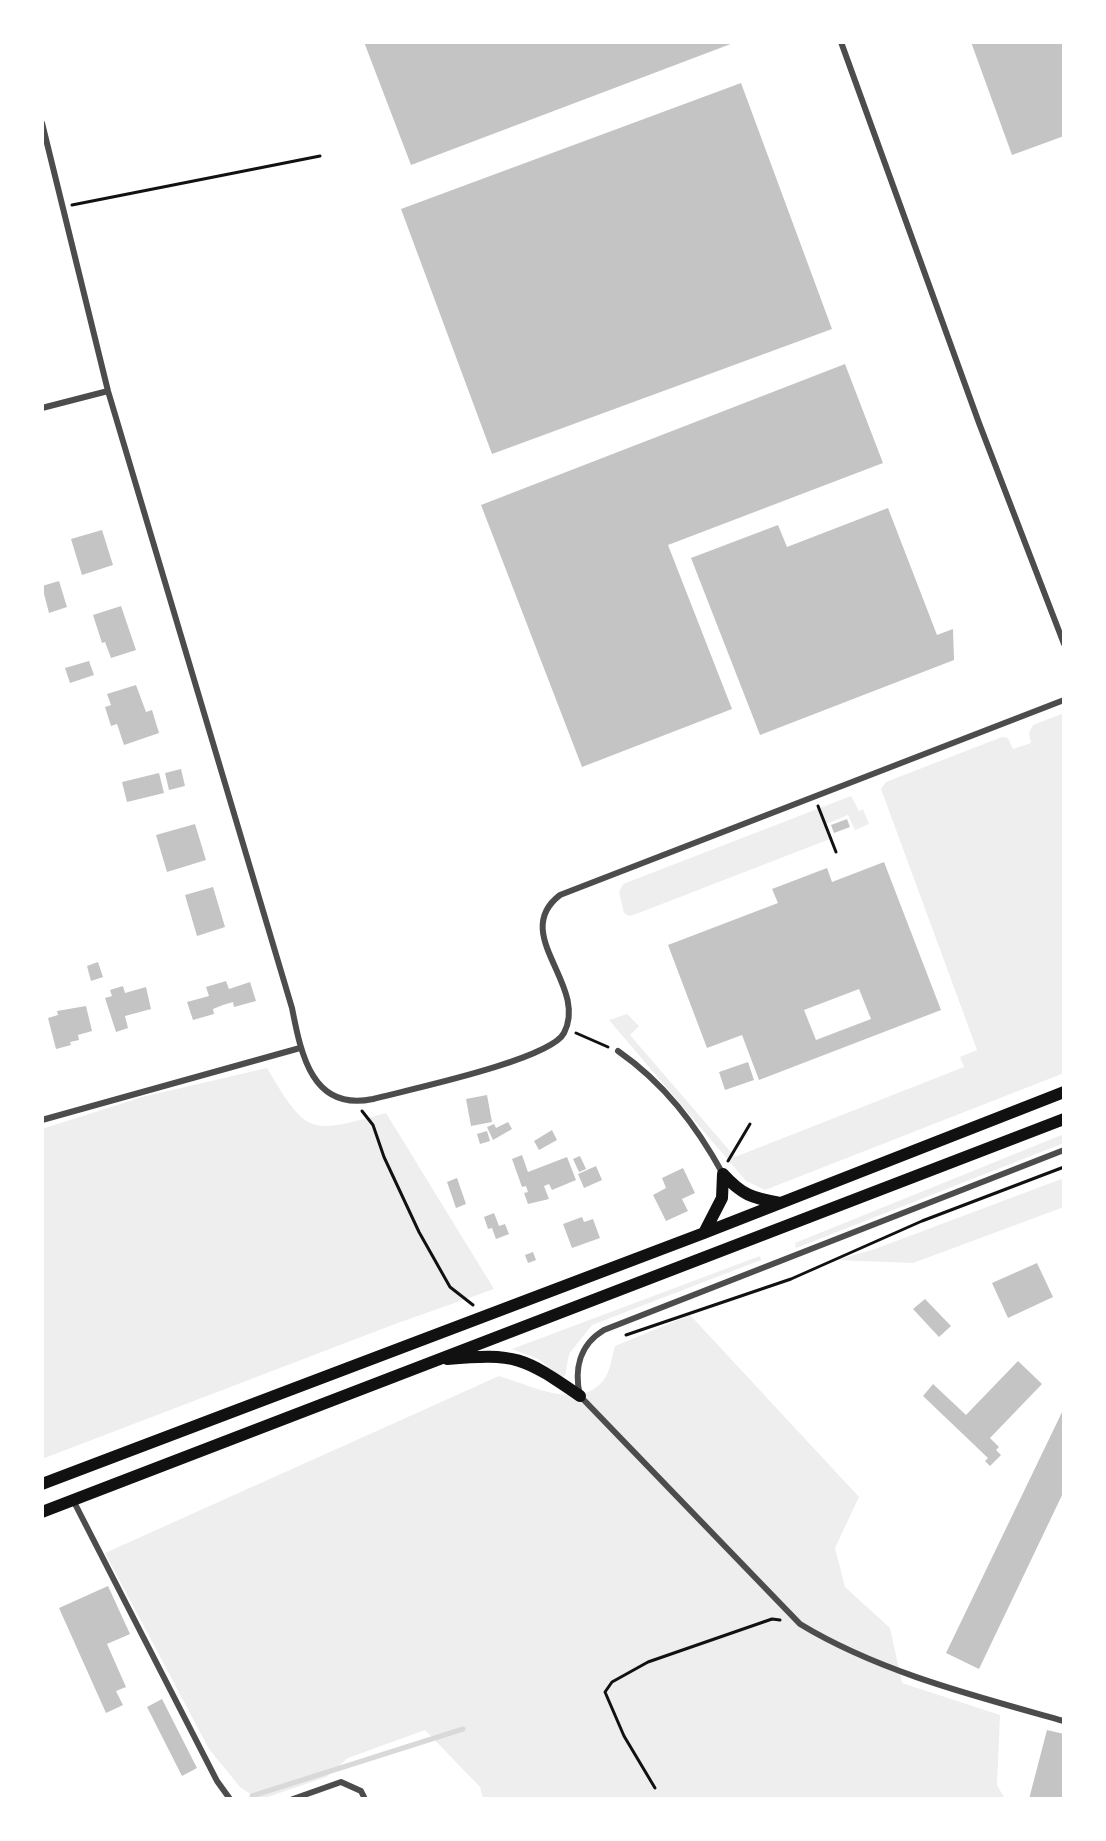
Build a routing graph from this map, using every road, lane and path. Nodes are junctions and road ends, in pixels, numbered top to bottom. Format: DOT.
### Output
graph roads {
  1 [pos="841,42"];
  2 [pos="42,123"];
  3 [pos="320,156"];
  4 [pos="62,208"];
  5 [pos="108,391"];
  6 [pos="42,408"];
  7 [pos="1064,644"];
  8 [pos="1064,700"];
  9 [pos="815,796"];
  10 [pos="836,852"];
  11 [pos="566,1029"];
  12 [pos="300,1048"];
  13 [pos="618,1051"];
  14 [pos="1064,1092"];
  15 [pos="356,1103"];
  16 [pos="1064,1119"];
  17 [pos="42,1120"];
  18 [pos="750,1124"];
  19 [pos="1064,1150"];
  20 [pos="1064,1167"];
  21 [pos="722,1173"];
  22 [pos="781,1203"];
  23 [pos="704,1233"];
  24 [pos="486,1315"];
  25 [pos="619,1338"];
  26 [pos="431,1360"];
  27 [pos="580,1396"];
  28 [pos="42,1485"];
  29 [pos="73,1499"];
  30 [pos="42,1512"];
  31 [pos="800,1624"];
  32 [pos="1064,1721"];
  33 [pos="655,1788"];
  34 [pos="230,1799"];
  35 [pos="293,1799"];
  36 [pos="365,1799"];
  1 -- 7 [label="street"];
  2 -- 4 [label="street"];
  3 -- 4 [label="path"];
  4 -- 5 [label="street"];
  5 -- 6 [label="street"];
  5 -- 12 [label="street"];
  8 -- 9 [label="street"];
  9 -- 10 [label="path"];
  9 -- 11 [label="street"];
  11 -- 13 [label="path"];
  11 -- 15 [label="street"];
  12 -- 15 [label="street"];
  12 -- 17 [label="street"];
  13 -- 21 [label="street"];
  14 -- 22 [label="highway"];
  15 -- 24 [label="path"];
  16 -- 26 [label="highway"];
  18 -- 21 [label="path"];
  19 -- 27 [label="street"];
  20 -- 25 [label="path"];
  21 -- 22 [label="highway"];
  21 -- 23 [label="highway"];
  22 -- 23 [label="highway"];
  23 -- 24 [label="highway"];
  24 -- 28 [label="highway"];
  26 -- 27 [label="highway"];
  26 -- 29 [label="highway"];
  27 -- 31 [label="street"];
  29 -- 30 [label="highway"];
  29 -- 34 [label="street"];
  31 -- 32 [label="street"];
  31 -- 33 [label="path"];
  35 -- 36 [label="street"];
}
